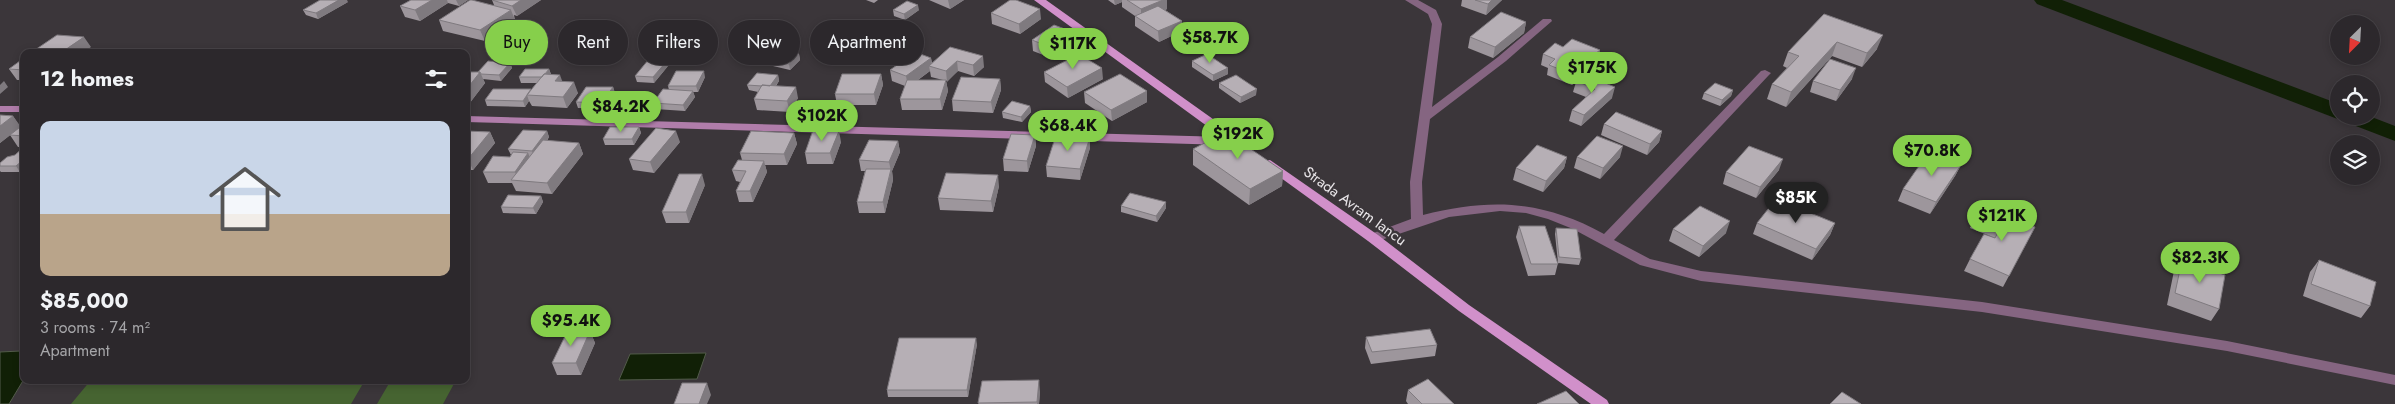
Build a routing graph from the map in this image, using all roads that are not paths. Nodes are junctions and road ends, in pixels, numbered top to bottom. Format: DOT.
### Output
graph roads {
  1 [pos="1040,0"];
  2 [pos="1410,0"];
  3 [pos="1547,21"];
  4 [pos="1765,73"];
  5 [pos="0,109"];
  6 [pos="20,109"];
  7 [pos="1424,118"];
  8 [pos="470,119"];
  9 [pos="1236,141"];
  10 [pos="1417,220"];
  11 [pos="1373,238"];
  12 [pos="1605,241"];
  13 [pos="2395,380"];
  14 [pos="1602,404"];
  1 -- 9 [label="main road, Strada Avram Iancu"];
  2 -- 7 [label="lane"];
  3 -- 7 [label="lane"];
  4 -- 12 [label="lane"];
  5 -- 6 [label="main road"];
  7 -- 10 [label="lane"];
  8 -- 9 [label="main road"];
  9 -- 11 [label="main road, Strada Avram Iancu"];
  10 -- 11 [label="lane"];
  10 -- 12 [label="lane"];
  11 -- 14 [label="main road, Strada Avram Iancu"];
  12 -- 13 [label="lane"];
}
